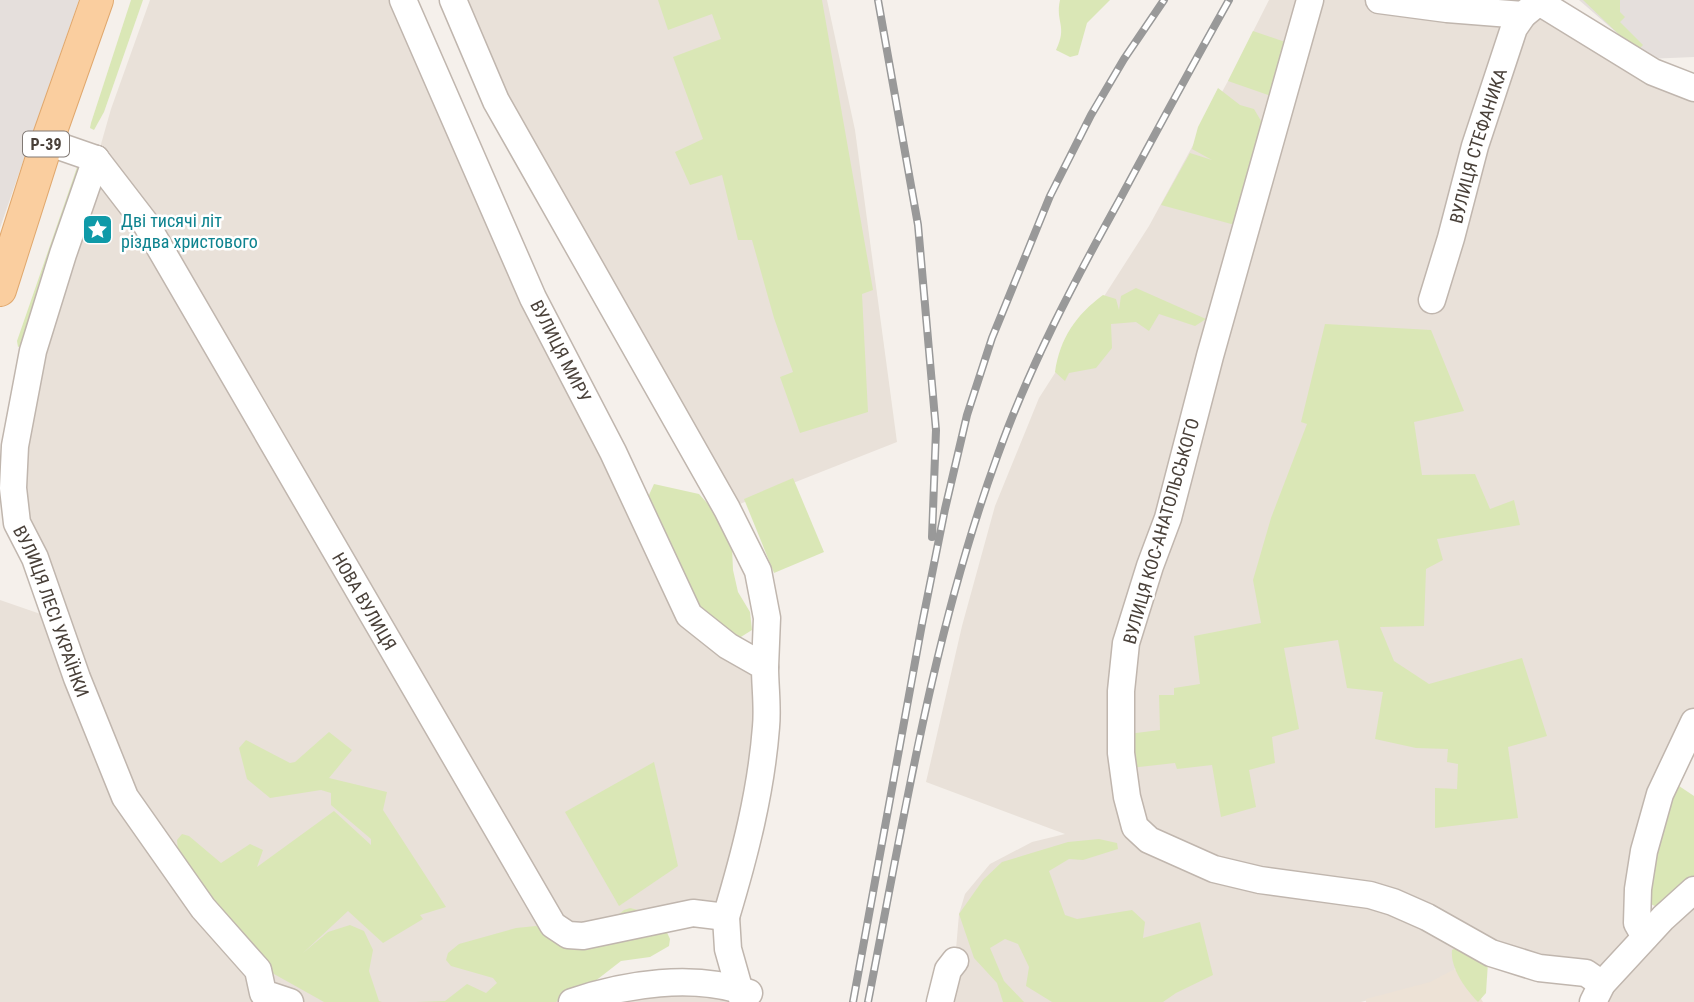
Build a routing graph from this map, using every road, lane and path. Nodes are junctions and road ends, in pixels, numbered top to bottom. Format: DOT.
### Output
graph roads {
  1 [pos="97,0"];
  2 [pos="403,0"];
  3 [pos="453,0"];
  4 [pos="1310,0"];
  5 [pos="1379,0"];
  6 [pos="1531,8"];
  7 [pos="1694,88"];
  8 [pos="47,142"];
  9 [pos="96,159"];
  10 [pos="0,290"];
  11 [pos="1432,300"];
  12 [pos="765,667"];
  13 [pos="1694,722"];
  14 [pos="1694,890"];
  15 [pos="726,917"];
  16 [pos="1645,937"];
  17 [pos="955,961"];
  18 [pos="1598,993"];
  19 [pos="744,994"];
  20 [pos="259,997"];
  21 [pos="290,1002"];
  22 [pos="572,1002"];
  23 [pos="940,1002"];
  1 -- 8 [label="main road, Р-39"];
  2 -- 12 [label="street, ВУЛИЦЯ МИРУ"];
  3 -- 12 [label="street"];
  4 -- 18 [label="street, ВУЛИЦЯ КОС-АНАТОЛЬСЬКОГО"];
  5 -- 6 [label="street"];
  6 -- 7 [label="street"];
  6 -- 11 [label="street, ВУЛИЦЯ СТЕФАНИКА"];
  8 -- 9 [label="street"];
  8 -- 10 [label="main road, Р-39"];
  9 -- 15 [label="street, НОВА ВУЛИЦЯ"];
  9 -- 20 [label="street, ВУЛИЦЯ ЛЕСІ УКРАЇНКИ"];
  12 -- 15 [label="street"];
  13 -- 16 [label="street"];
  14 -- 16 [label="street"];
  15 -- 19 [label="street"];
  16 -- 18 [label="street"];
  17 -- 23 [label="street"];
  19 -- 22 [label="street"];
  20 -- 21 [label="street, ВУЛИЦЯ ЛЕСІ УКРАЇНКИ"];
}
